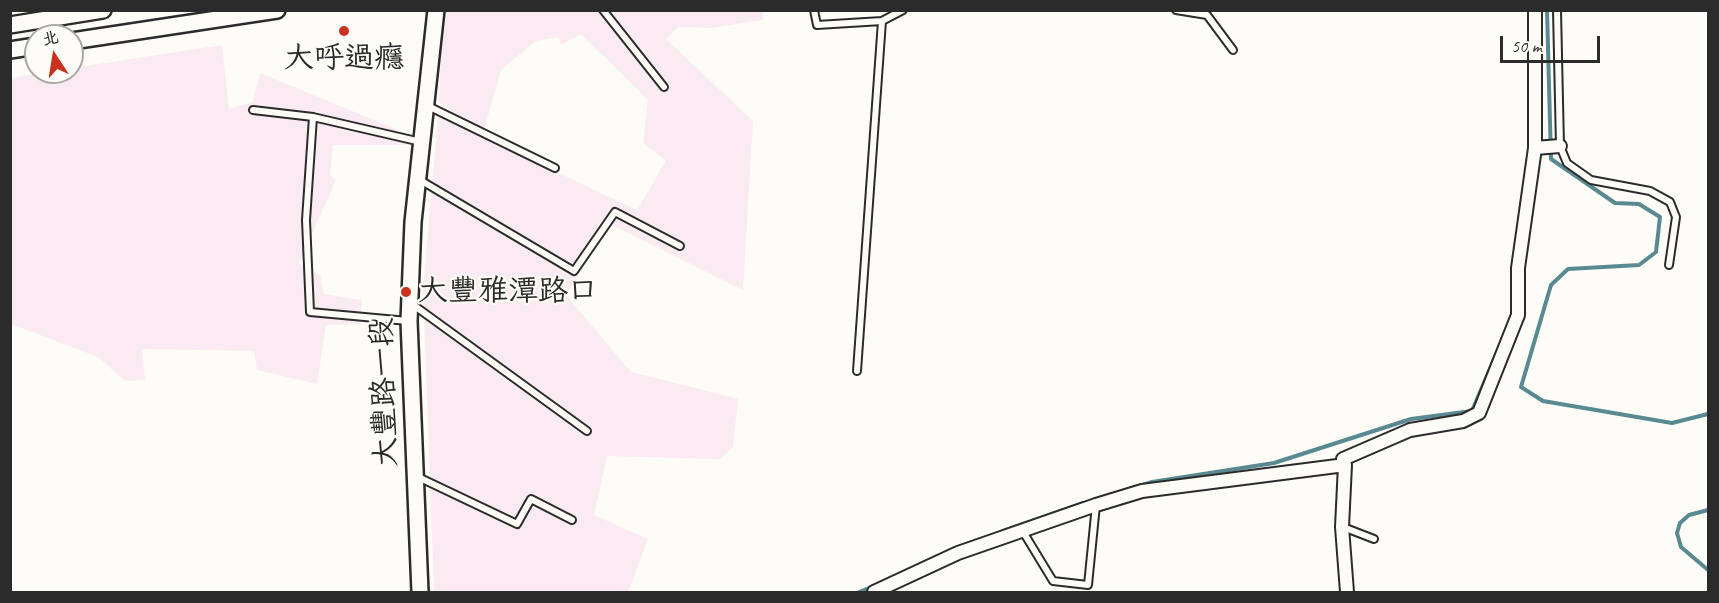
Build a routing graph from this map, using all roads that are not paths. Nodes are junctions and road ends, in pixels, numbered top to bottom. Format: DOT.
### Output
graph roads {
  1 [pos="103,10"];
  2 [pos="436,10"];
  3 [pos="603,10"];
  4 [pos="814,10"];
  5 [pos="903,10"];
  6 [pos="1176,10"];
  7 [pos="1535,10"];
  8 [pos="1557,10"];
  9 [pos="274,11"];
  10 [pos="882,21"];
  11 [pos="10,25"];
  12 [pos="84,39"];
  13 [pos="1233,50"];
  14 [pos="664,87"];
  15 [pos="425,104"];
  16 [pos="253,110"];
  17 [pos="313,117"];
  18 [pos="421,142"];
  19 [pos="1560,146"];
  20 [pos="1535,148"];
  21 [pos="555,168"];
  22 [pos="417,178"];
  23 [pos="680,246"];
  24 [pos="1670,265"];
  25 [pos="410,302"];
  26 [pos="409,321"];
  27 [pos="857,371"];
  28 [pos="587,431"];
  29 [pos="1345,465"];
  30 [pos="415,476"];
  31 [pos="1096,505"];
  32 [pos="572,520"];
  33 [pos="1342,527"];
  34 [pos="1022,530"];
  35 [pos="1374,539"];
  36 [pos="420,592"];
  37 [pos="874,592"];
  38 [pos="1347,592"];
  1 -- 11 [label="street"];
  2 -- 15 [label="street, 大豐路一段"];
  3 -- 14 [label="lane"];
  4 -- 10 [label="lane"];
  5 -- 10 [label="lane"];
  6 -- 13 [label="lane"];
  7 -- 20 [label="street"];
  8 -- 19 [label="lane"];
  9 -- 12 [label="street"];
  10 -- 27 [label="lane"];
  15 -- 18 [label="street, 大豐路一段"];
  15 -- 21 [label="lane"];
  16 -- 17 [label="lane"];
  17 -- 18 [label="lane"];
  17 -- 26 [label="lane"];
  18 -- 22 [label="street, 大豐路一段"];
  19 -- 20 [label="street"];
  19 -- 24 [label="lane"];
  20 -- 29 [label="street"];
  22 -- 23 [label="lane"];
  22 -- 25 [label="street, 大豐路一段"];
  25 -- 26 [label="street, 大豐路一段"];
  25 -- 28 [label="lane"];
  26 -- 30 [label="street, 大豐路一段"];
  29 -- 31 [label="street"];
  29 -- 33 [label="street"];
  30 -- 32 [label="lane"];
  30 -- 36 [label="street, 大豐路一段"];
  31 -- 34 [label="street"];
  31 -- 34 [label="lane"];
  33 -- 35 [label="lane"];
  33 -- 38 [label="street"];
  34 -- 37 [label="street"];
}
